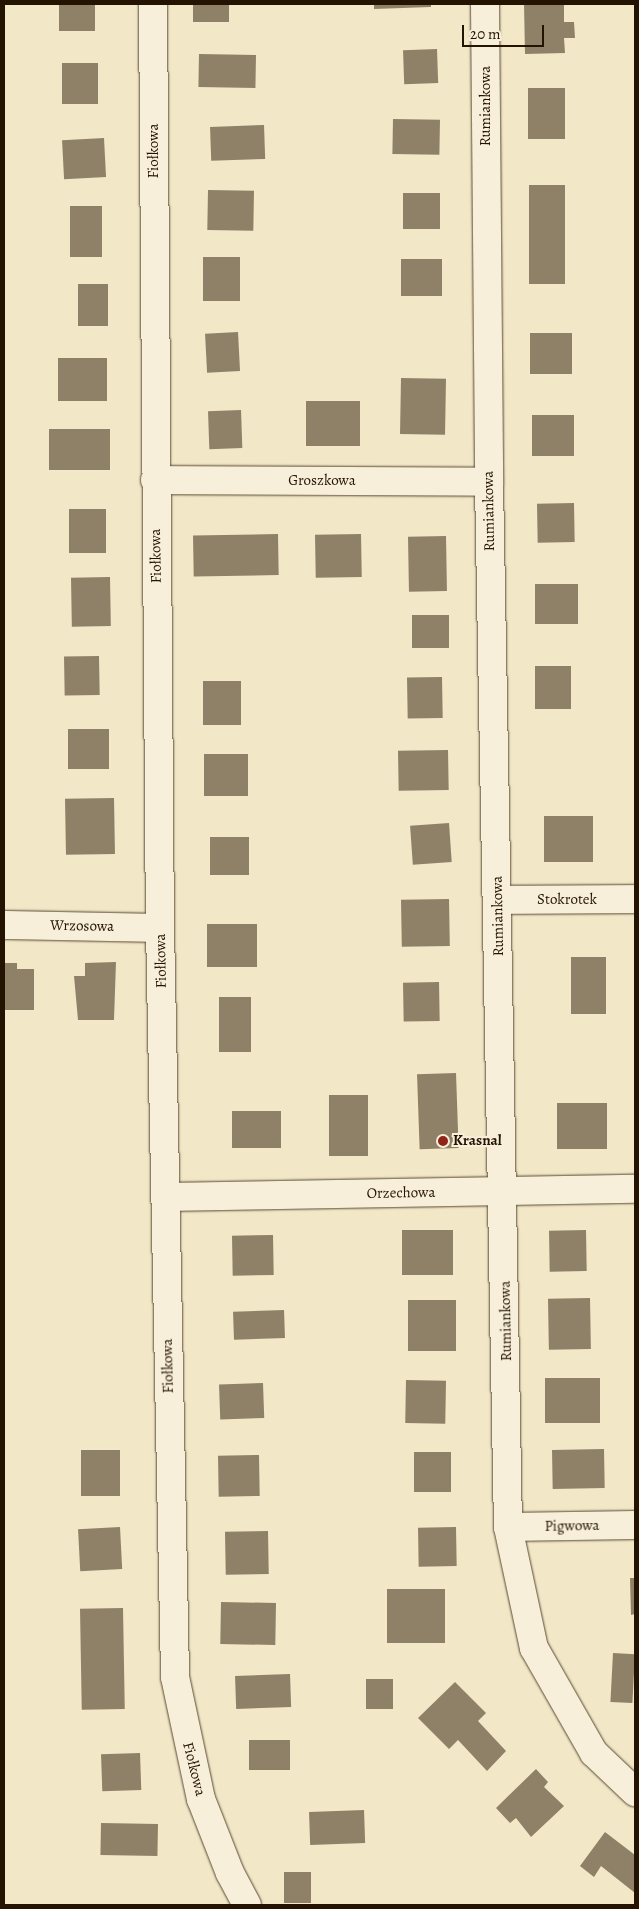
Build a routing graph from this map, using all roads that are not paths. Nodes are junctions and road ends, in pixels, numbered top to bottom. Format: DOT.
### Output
graph roads {
  1 [pos="153,4"];
  2 [pos="485,4"];
  3 [pos="155,480"];
  4 [pos="489,482"];
  5 [pos="635,899"];
  6 [pos="498,900"];
  7 [pos="4,925"];
  8 [pos="160,928"];
  9 [pos="635,1189"];
  10 [pos="504,1191"];
  11 [pos="166,1198"];
  12 [pos="635,1525"];
  13 [pos="508,1527"];
  14 [pos="635,1792"];
  15 [pos="247,1905"];
  1 -- 3 [label="street, Fiołkowa"];
  2 -- 4 [label="street, Rumiankowa"];
  3 -- 4 [label="street, Groszkowa"];
  3 -- 8 [label="street, Fiołkowa"];
  4 -- 6 [label="street, Rumiankowa"];
  5 -- 6 [label="street, Stokrotek"];
  6 -- 10 [label="street, Rumiankowa"];
  7 -- 8 [label="street, Wrzosowa"];
  8 -- 11 [label="street, Fiołkowa"];
  9 -- 10 [label="street, Orzechowa"];
  10 -- 11 [label="street, Orzechowa"];
  10 -- 13 [label="street, Rumiankowa"];
  11 -- 15 [label="street, Fiołkowa"];
  12 -- 13 [label="street, Pigwowa"];
  13 -- 14 [label="street, Rumiankowa"];
}
